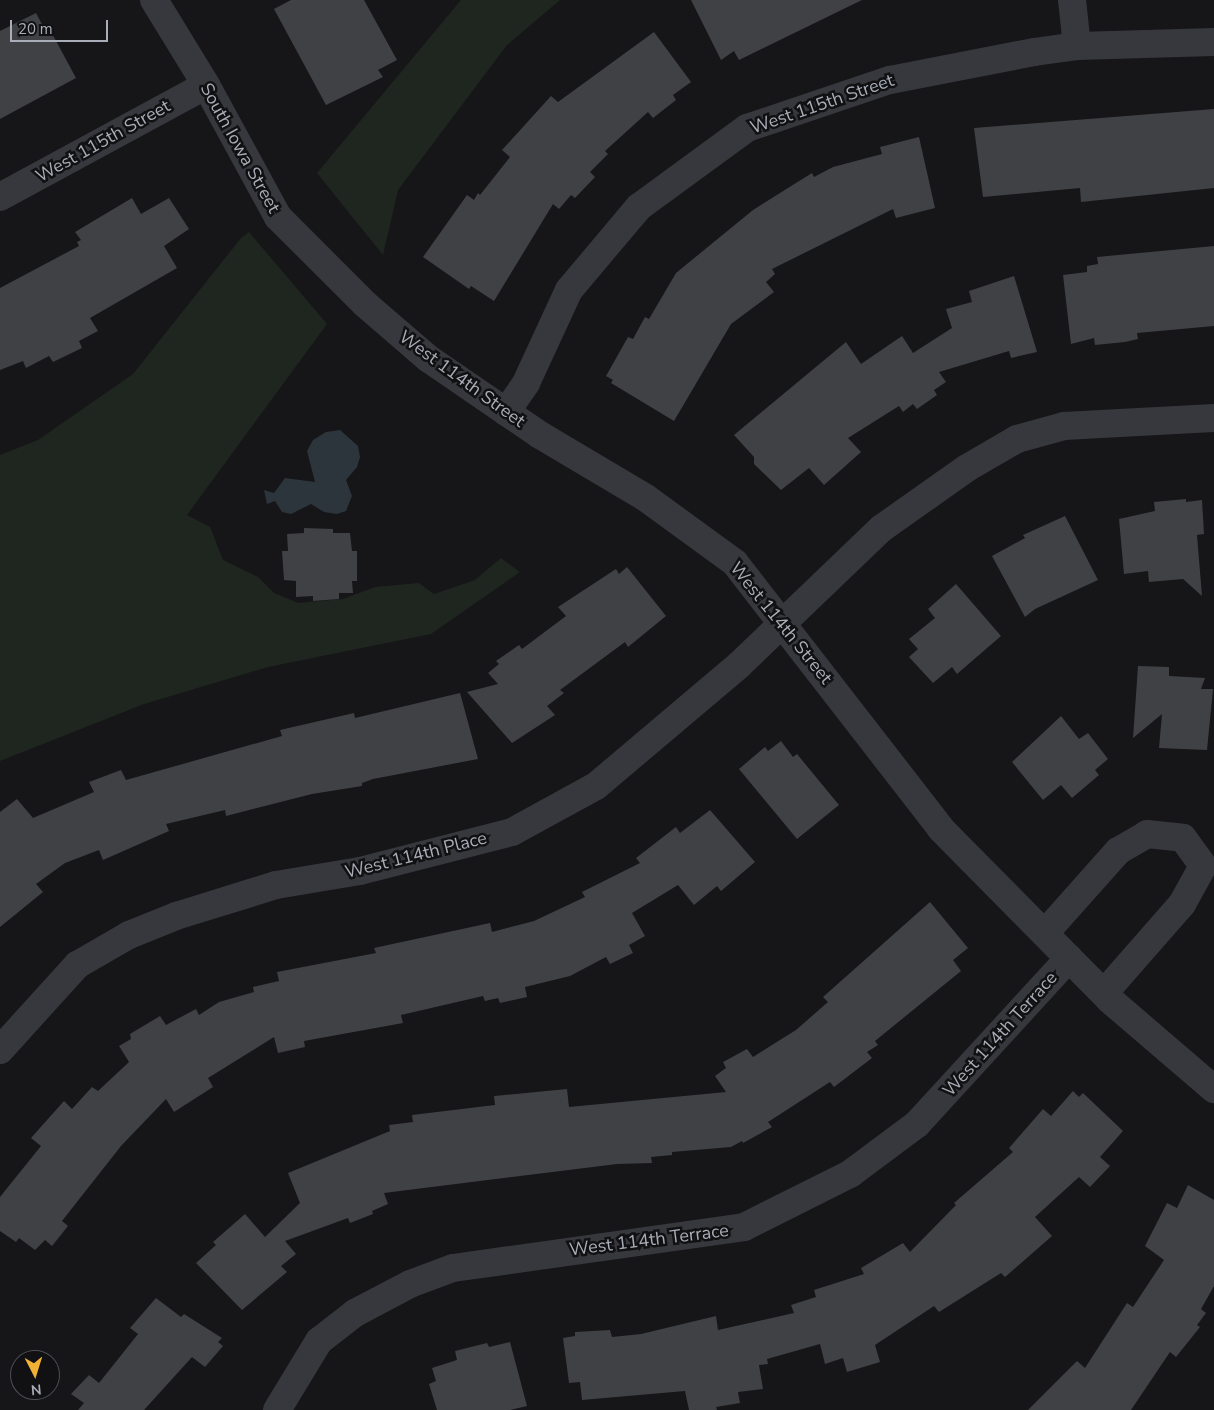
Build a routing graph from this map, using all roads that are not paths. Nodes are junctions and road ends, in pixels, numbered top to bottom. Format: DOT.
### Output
graph roads {
  1 [pos="154,0"];
  2 [pos="1072,0"];
  3 [pos="1214,42"];
  4 [pos="1078,46"];
  5 [pos="206,85"];
  6 [pos="0,197"];
  7 [pos="365,304"];
  8 [pos="506,412"];
  9 [pos="1214,418"];
  10 [pos="782,623"];
  11 [pos="1045,934"];
  12 [pos="1069,958"];
  13 [pos="1104,993"];
  14 [pos="0,1050"];
  15 [pos="1214,1089"];
  16 [pos="277,1410"];
  1 -- 5 [label="street, South Iowa Street"];
  2 -- 4 [label="street"];
  3 -- 4 [label="street, West 115th Street"];
  4 -- 8 [label="street, West 115th Street"];
  5 -- 6 [label="street, West 115th Street"];
  5 -- 7 [label="street, South Iowa Street"];
  7 -- 8 [label="street, West 114th Street"];
  8 -- 10 [label="street, West 114th Street"];
  9 -- 10 [label="street, West 114th Place"];
  10 -- 11 [label="street, West 114th Street"];
  10 -- 14 [label="street, West 114th Place"];
  11 -- 12 [label="street, West 114th Street"];
  11 -- 13 [label="street"];
  12 -- 13 [label="street, West 114th Street"];
  12 -- 16 [label="street, West 114th Terrace"];
  13 -- 15 [label="street, West 114th Street"];
}
